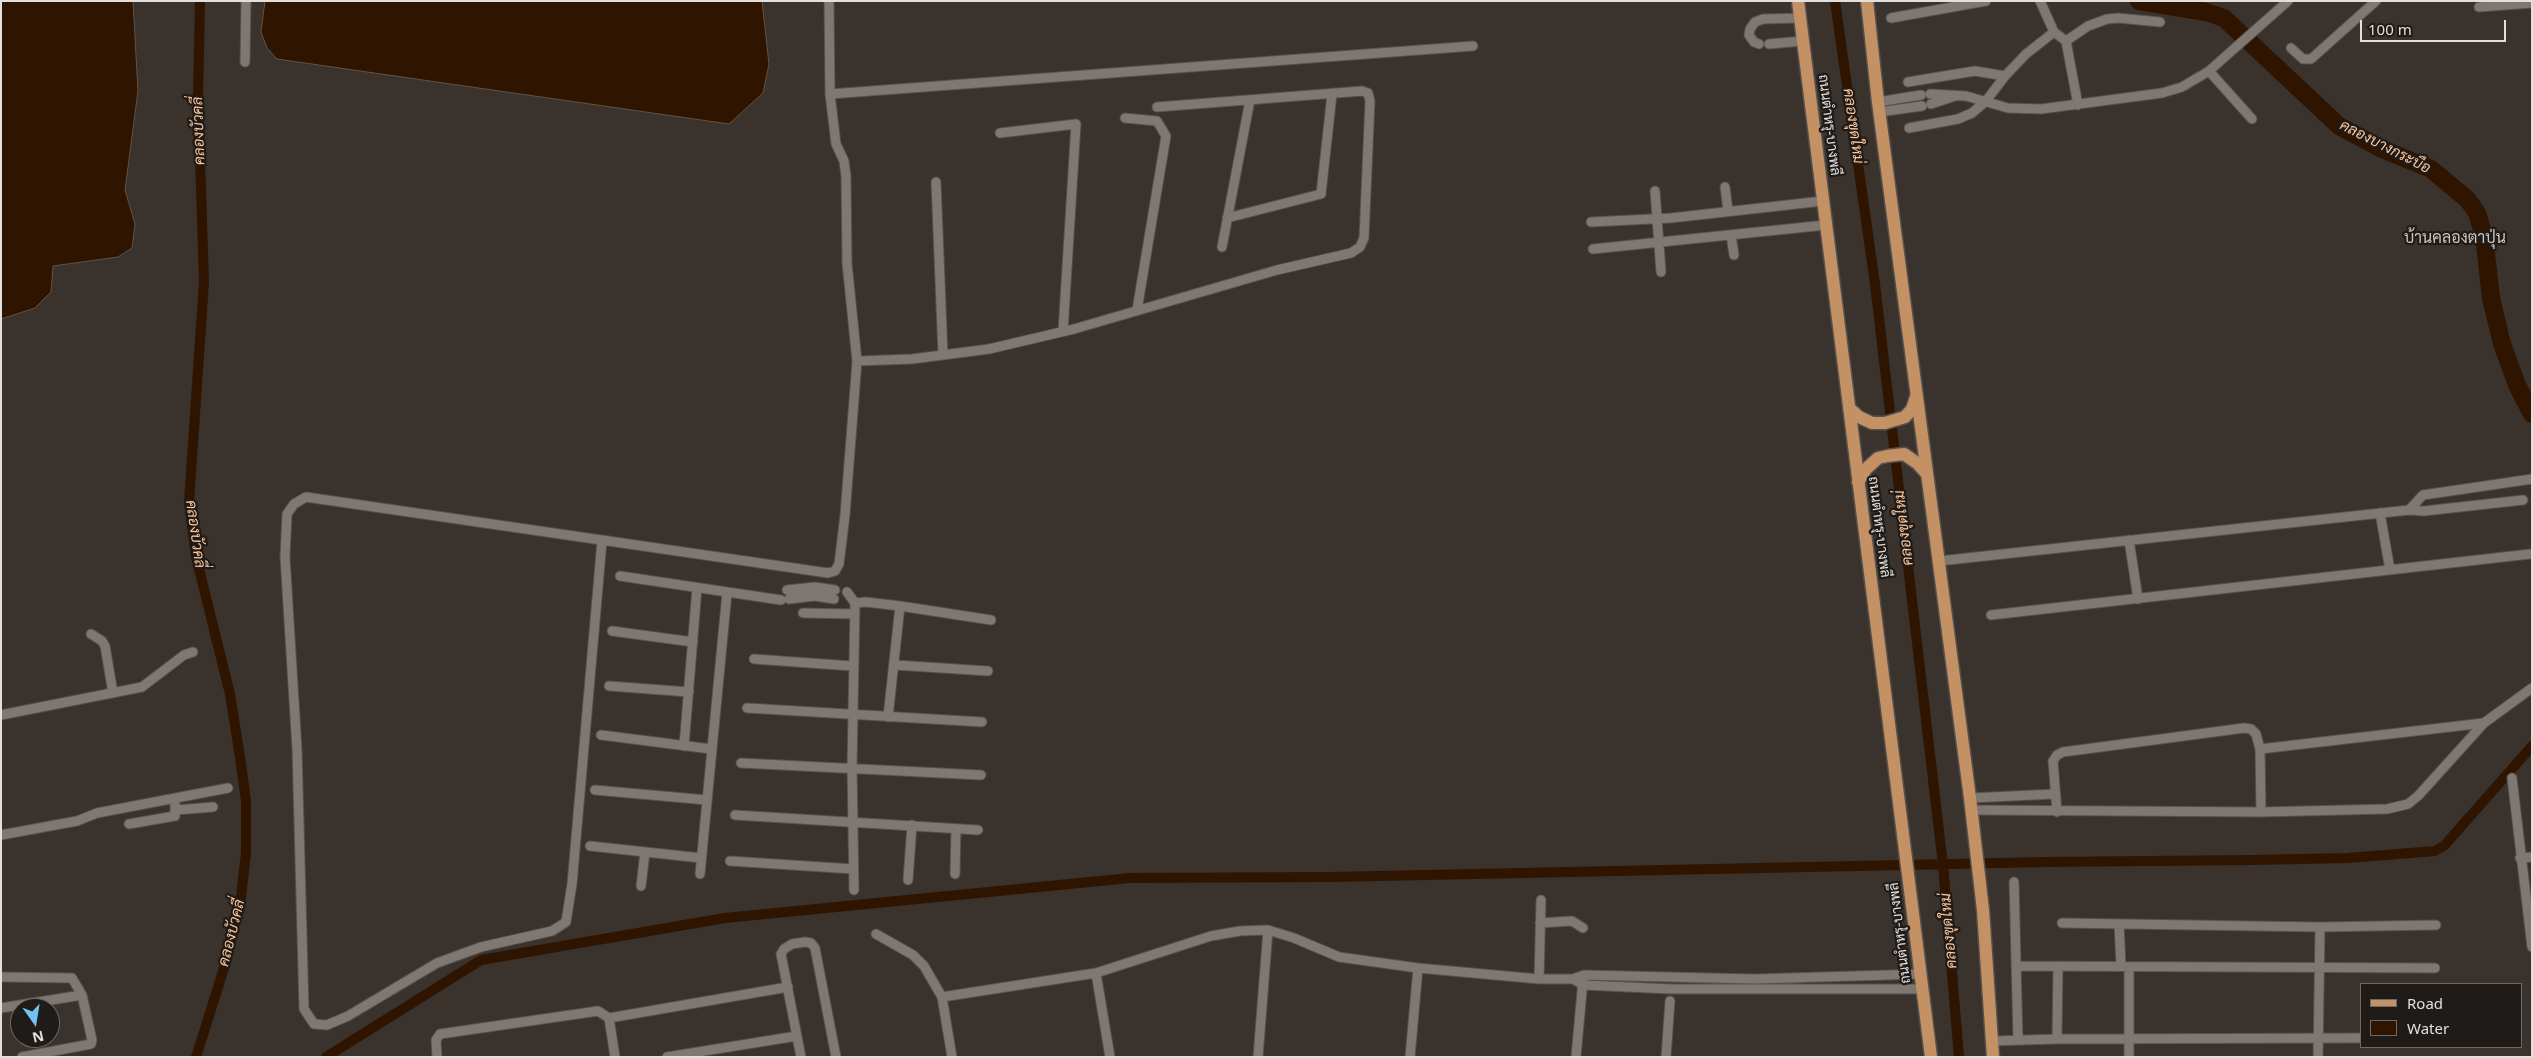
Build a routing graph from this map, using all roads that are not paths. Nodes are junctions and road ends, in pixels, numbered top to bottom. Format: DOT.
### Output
graph roads {
  1 [pos="246,1"];
  2 [pos="829,1"];
  3 [pos="1798,1"];
  4 [pos="1867,1"];
  5 [pos="1986,1"];
  6 [pos="2040,1"];
  7 [pos="2288,1"];
  8 [pos="2376,1"];
  9 [pos="2532,3"];
  10 [pos="2479,7"];
  11 [pos="1800,18"];
  12 [pos="1891,18"];
  13 [pos="2160,22"];
  14 [pos="2054,32"];
  15 [pos="1803,41"];
  16 [pos="2066,41"];
  17 [pos="1473,46"];
  18 [pos="2291,48"];
  19 [pos="245,62"];
  20 [pos="2209,71"];
  21 [pos="2004,76"];
  22 [pos="1908,82"];
  23 [pos="830,94"];
  24 [pos="1332,94"];
  25 [pos="1955,96"];
  26 [pos="1250,100"];
  27 [pos="1986,101"];
  28 [pos="2078,105"];
  29 [pos="1157,107"];
  30 [pos="1878,107"];
  31 [pos="1125,118"];
  32 [pos="2252,119"];
  33 [pos="1909,128"];
  34 [pos="1000,133"];
  35 [pos="936,182"];
  36 [pos="1725,187"];
  37 [pos="1655,190"];
  38 [pos="1823,201"];
  39 [pos="1728,211"];
  40 [pos="1227,218"];
  41 [pos="1657,219"];
  42 [pos="1591,222"];
  43 [pos="1826,225"];
  44 [pos="1731,235"];
  45 [pos="1658,243"];
  46 [pos="1222,247"];
  47 [pos="1593,249"];
  48 [pos="1734,255"];
  49 [pos="1661,272"];
  50 [pos="1136,310"];
  51 [pos="1063,331"];
  52 [pos="944,355"];
  53 [pos="857,361"];
  54 [pos="1917,395"];
  55 [pos="1849,408"];
  56 [pos="1927,474"];
  57 [pos="2532,479"];
  58 [pos="1858,482"];
  59 [pos="2523,500"];
  60 [pos="2409,510"];
  61 [pos="2380,513"];
  62 [pos="2129,540"];
  63 [pos="602,541"];
  64 [pos="2530,554"];
  65 [pos="1939,561"];
  66 [pos="2390,570"];
  67 [pos="813,571"];
  68 [pos="620,576"];
  69 [pos="697,588"];
  70 [pos="815,592"];
  71 [pos="727,593"];
  72 [pos="844,597"];
  73 [pos="2138,599"];
  74 [pos="900,606"];
  75 [pos="803,613"];
  76 [pos="855,614"];
  77 [pos="1991,615"];
  78 [pos="991,620"];
  79 [pos="612,631"];
  80 [pos="91,634"];
  81 [pos="693,642"];
  82 [pos="194,652"];
  83 [pos="754,659"];
  84 [pos="895,665"];
  85 [pos="852,666"];
  86 [pos="988,671"];
  87 [pos="609,686"];
  88 [pos="2532,688"];
  89 [pos="689,692"];
  90 [pos="113,693"];
  91 [pos="746,708"];
  92 [pos="1,715"];
  93 [pos="852,716"];
  94 [pos="888,718"];
  95 [pos="982,722"];
  96 [pos="2484,723"];
  97 [pos="601,735"];
  98 [pos="684,746"];
  99 [pos="712,749"];
  100 [pos="2260,749"];
  101 [pos="741,763"];
  102 [pos="852,767"];
  103 [pos="981,775"];
  104 [pos="2512,778"];
  105 [pos="228,788"];
  106 [pos="594,790"];
  107 [pos="2055,794"];
  108 [pos="175,798"];
  109 [pos="707,800"];
  110 [pos="1971,804"];
  111 [pos="213,807"];
  112 [pos="176,810"];
  113 [pos="2057,812"];
  114 [pos="2261,812"];
  115 [pos="735,815"];
  116 [pos="852,821"];
  117 [pos="129,824"];
  118 [pos="912,825"];
  119 [pos="956,828"];
  120 [pos="978,830"];
  121 [pos="1,835"];
  122 [pos="590,846"];
  123 [pos="645,852"];
  124 [pos="2532,857"];
  125 [pos="701,858"];
  126 [pos="2520,858"];
  127 [pos="730,861"];
  128 [pos="853,869"];
  129 [pos="700,874"];
  130 [pos="955,874"];
  131 [pos="908,880"];
  132 [pos="2014,882"];
  133 [pos="641,886"];
  134 [pos="854,890"];
  135 [pos="1541,900"];
  136 [pos="1540,923"];
  137 [pos="2062,923"];
  138 [pos="2119,924"];
  139 [pos="2436,926"];
  140 [pos="2320,927"];
  141 [pos="1583,928"];
  142 [pos="1268,930"];
  143 [pos="876,934"];
  144 [pos="2532,947"];
  145 [pos="2018,966"];
  146 [pos="2058,966"];
  147 [pos="2125,967"];
  148 [pos="2320,967"];
  149 [pos="1418,968"];
  150 [pos="2435,968"];
  151 [pos="1096,973"];
  152 [pos="1584,974"];
  153 [pos="1921,974"];
  154 [pos="1,977"];
  155 [pos="1539,979"];
  156 [pos="1573,979"];
  157 [pos="1583,985"];
  158 [pos="788,987"];
  159 [pos="1922,988"];
  160 [pos="82,995"];
  161 [pos="942,997"];
  162 [pos="1670,1001"];
  163 [pos="1,1008"];
  164 [pos="609,1018"];
  165 [pos="797,1036"];
  166 [pos="2128,1038"];
  167 [pos="2318,1038"];
  168 [pos="2360,1038"];
  169 [pos="2057,1039"];
  170 [pos="2018,1040"];
  171 [pos="1992,1041"];
  172 [pos="22,1057"];
  173 [pos="437,1057"];
  174 [pos="615,1057"];
  175 [pos="666,1057"];
  176 [pos="801,1057"];
  177 [pos="836,1057"];
  178 [pos="952,1057"];
  179 [pos="1110,1057"];
  180 [pos="1258,1057"];
  181 [pos="1410,1057"];
  182 [pos="1576,1057"];
  183 [pos="1666,1057"];
  184 [pos="1931,1057"];
  185 [pos="1993,1057"];
  186 [pos="2129,1057"];
  187 [pos="2318,1057"];
  1 -- 19 [label="street"];
  2 -- 23 [label="street"];
  3 -- 11 [label="main road, ถนนตำหรุ-บางพลี"];
  4 -- 30 [label="main road"];
  5 -- 12 [label="street"];
  6 -- 14 [label="street"];
  7 -- 20 [label="street"];
  8 -- 18 [label="street"];
  9 -- 10 [label="street"];
  11 -- 15 [label="main road, ถนนตำหรุ-บางพลี"];
  11 -- 15 [label="street"];
  13 -- 16 [label="street"];
  14 -- 16 [label="street"];
  14 -- 21 [label="street"];
  15 -- 38 [label="main road, ถนนตำหรุ-บางพลี"];
  16 -- 28 [label="street"];
  17 -- 23 [label="street"];
  20 -- 28 [label="street"];
  20 -- 32 [label="street"];
  21 -- 22 [label="street"];
  21 -- 27 [label="street"];
  23 -- 53 [label="street"];
  24 -- 26 [label="street"];
  24 -- 40 [label="street"];
  24 -- 50 [label="street"];
  25 -- 27 [label="street"];
  25 -- 30 [label="street"];
  25 -- 30 [label="street"];
  26 -- 29 [label="street"];
  26 -- 40 [label="street"];
  27 -- 28 [label="street"];
  27 -- 33 [label="street"];
  30 -- 54 [label="main road"];
  31 -- 50 [label="street"];
  34 -- 51 [label="street"];
  35 -- 52 [label="street"];
  36 -- 39 [label="street"];
  37 -- 41 [label="street"];
  38 -- 39 [label="street"];
  38 -- 43 [label="main road, ถนนตำหรุ-บางพลี"];
  39 -- 41 [label="street"];
  40 -- 46 [label="street"];
  41 -- 42 [label="street"];
  41 -- 45 [label="street"];
  43 -- 44 [label="street"];
  43 -- 55 [label="main road, ถนนตำหรุ-บางพลี"];
  44 -- 45 [label="street"];
  44 -- 48 [label="street"];
  45 -- 47 [label="street"];
  45 -- 49 [label="street"];
  50 -- 51 [label="street"];
  51 -- 52 [label="street"];
  52 -- 53 [label="street"];
  53 -- 67 [label="street"];
  54 -- 55 [label="main road"];
  54 -- 56 [label="main road"];
  55 -- 58 [label="main road, ถนนตำหรุ-บางพลี"];
  56 -- 58 [label="main road"];
  56 -- 65 [label="main road"];
  57 -- 60 [label="street"];
  58 -- 153 [label="main road, ถนนตำหรุ-บางพลี"];
  59 -- 60 [label="street"];
  60 -- 61 [label="street"];
  61 -- 62 [label="street"];
  61 -- 66 [label="street"];
  62 -- 65 [label="street"];
  62 -- 73 [label="street"];
  63 -- 63 [label="street"];
  63 -- 67 [label="street"];
  64 -- 66 [label="street"];
  65 -- 110 [label="main road"];
  66 -- 73 [label="street"];
  67 -- 70 [label="street"];
  68 -- 69 [label="street"];
  69 -- 71 [label="street"];
  69 -- 81 [label="street"];
  70 -- 71 [label="street"];
  70 -- 72 [label="street"];
  71 -- 99 [label="street"];
  72 -- 74 [label="street"];
  72 -- 76 [label="street"];
  73 -- 77 [label="street"];
  74 -- 78 [label="street"];
  74 -- 84 [label="street"];
  75 -- 76 [label="street"];
  76 -- 85 [label="street"];
  79 -- 81 [label="street"];
  80 -- 90 [label="street"];
  81 -- 89 [label="street"];
  82 -- 90 [label="street"];
  83 -- 85 [label="street"];
  84 -- 86 [label="street"];
  84 -- 94 [label="street"];
  85 -- 93 [label="street"];
  87 -- 89 [label="street"];
  88 -- 96 [label="street"];
  89 -- 98 [label="street"];
  90 -- 92 [label="street"];
  91 -- 93 [label="street"];
  93 -- 94 [label="street"];
  93 -- 102 [label="street"];
  94 -- 95 [label="street"];
  96 -- 100 [label="street"];
  96 -- 114 [label="street"];
  97 -- 98 [label="street"];
  98 -- 99 [label="street"];
  99 -- 109 [label="street"];
  100 -- 107 [label="street"];
  100 -- 114 [label="street"];
  101 -- 102 [label="street"];
  102 -- 103 [label="street"];
  102 -- 116 [label="street"];
  104 -- 126 [label="street"];
  105 -- 108 [label="street"];
  106 -- 109 [label="street"];
  107 -- 110 [label="street"];
  107 -- 113 [label="street"];
  108 -- 112 [label="street"];
  108 -- 121 [label="street"];
  109 -- 125 [label="street"];
  110 -- 113 [label="street"];
  110 -- 171 [label="main road"];
  111 -- 112 [label="street"];
  112 -- 117 [label="street"];
  113 -- 114 [label="street"];
  115 -- 116 [label="street"];
  116 -- 118 [label="street"];
  116 -- 128 [label="street"];
  118 -- 119 [label="street"];
  118 -- 131 [label="street"];
  119 -- 120 [label="street"];
  119 -- 130 [label="street"];
  122 -- 123 [label="street"];
  123 -- 125 [label="street"];
  123 -- 133 [label="street"];
  124 -- 126 [label="street"];
  125 -- 129 [label="street"];
  126 -- 144 [label="street"];
  127 -- 128 [label="street"];
  128 -- 134 [label="street"];
  132 -- 145 [label="street"];
  135 -- 136 [label="street"];
  136 -- 141 [label="street"];
  136 -- 155 [label="street"];
  137 -- 138 [label="street"];
  138 -- 140 [label="street"];
  138 -- 147 [label="street"];
  139 -- 140 [label="street"];
  140 -- 148 [label="street"];
  142 -- 149 [label="street"];
  142 -- 151 [label="street"];
  142 -- 180 [label="street"];
  143 -- 161 [label="street"];
  145 -- 146 [label="street"];
  145 -- 170 [label="street"];
  146 -- 147 [label="street"];
  146 -- 169 [label="street"];
  147 -- 148 [label="street"];
  147 -- 166 [label="street"];
  148 -- 150 [label="street"];
  148 -- 167 [label="street"];
  149 -- 155 [label="street"];
  149 -- 181 [label="street"];
  151 -- 161 [label="street"];
  151 -- 179 [label="street"];
  152 -- 153 [label="street"];
  152 -- 156 [label="street"];
  152 -- 157 [label="street"];
  153 -- 159 [label="main road, ถนนตำหรุ-บางพลี"];
  154 -- 160 [label="street"];
  155 -- 156 [label="street"];
  156 -- 157 [label="street"];
  157 -- 159 [label="street"];
  157 -- 182 [label="street"];
  158 -- 164 [label="street"];
  158 -- 165 [label="street"];
  158 -- 177 [label="street"];
  159 -- 184 [label="main road, ถนนตำหรุ-บางพลี"];
  160 -- 163 [label="street"];
  160 -- 172 [label="street"];
  161 -- 178 [label="street"];
  162 -- 183 [label="street"];
  164 -- 173 [label="street"];
  164 -- 174 [label="street"];
  165 -- 175 [label="street"];
  165 -- 176 [label="street"];
  166 -- 167 [label="street"];
  166 -- 169 [label="street"];
  166 -- 186 [label="street"];
  167 -- 168 [label="street"];
  167 -- 187 [label="street"];
  169 -- 170 [label="street"];
  170 -- 171 [label="street"];
  171 -- 185 [label="main road"];
}
